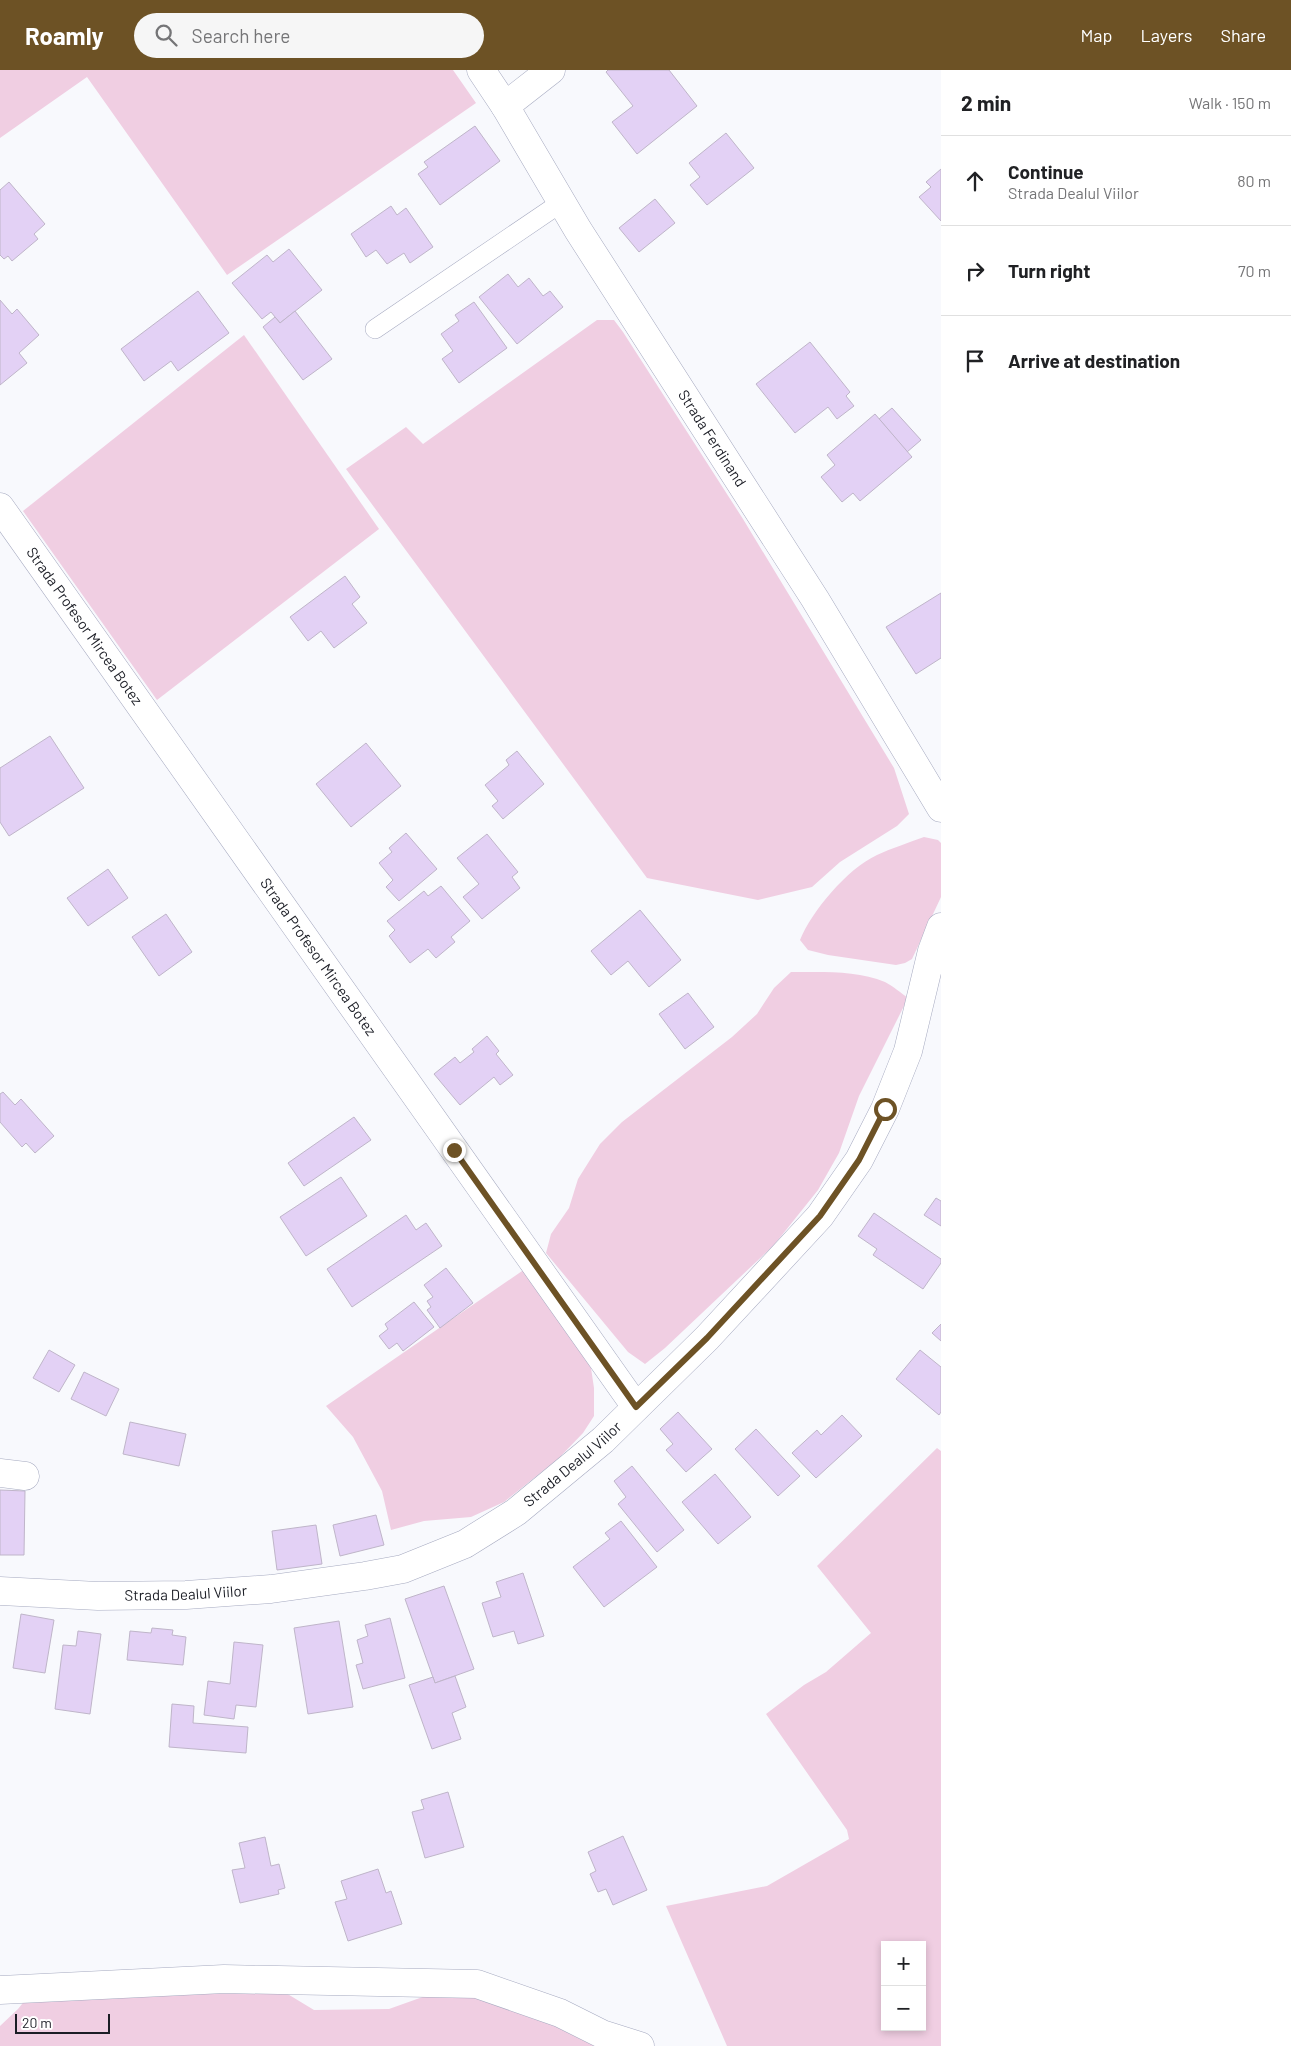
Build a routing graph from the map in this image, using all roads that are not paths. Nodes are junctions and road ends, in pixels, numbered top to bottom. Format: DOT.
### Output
graph roads {
  1 [pos="481,70"];
  2 [pos="550,70"];
  3 [pos="505,106"];
  4 [pos="562,202"];
  5 [pos="375,329"];
  6 [pos="0,507"];
  7 [pos="941,808"];
  8 [pos="941,927"];
  9 [pos="636,1407"];
  10 [pos="0,1591"];
  11 [pos="0,1990"];
  12 [pos="640,2046"];
  1 -- 3 [label="street, Strada Ferdinand"];
  2 -- 3 [label="street"];
  3 -- 4 [label="street, Strada Ferdinand"];
  4 -- 5 [label="lane"];
  4 -- 7 [label="street, Strada Ferdinand"];
  6 -- 9 [label="street, Strada Profesor Mircea Botez"];
  8 -- 9 [label="street, Strada Dealul Viilor"];
  9 -- 10 [label="street, Strada Dealul Viilor"];
  11 -- 12 [label="street"];
}
